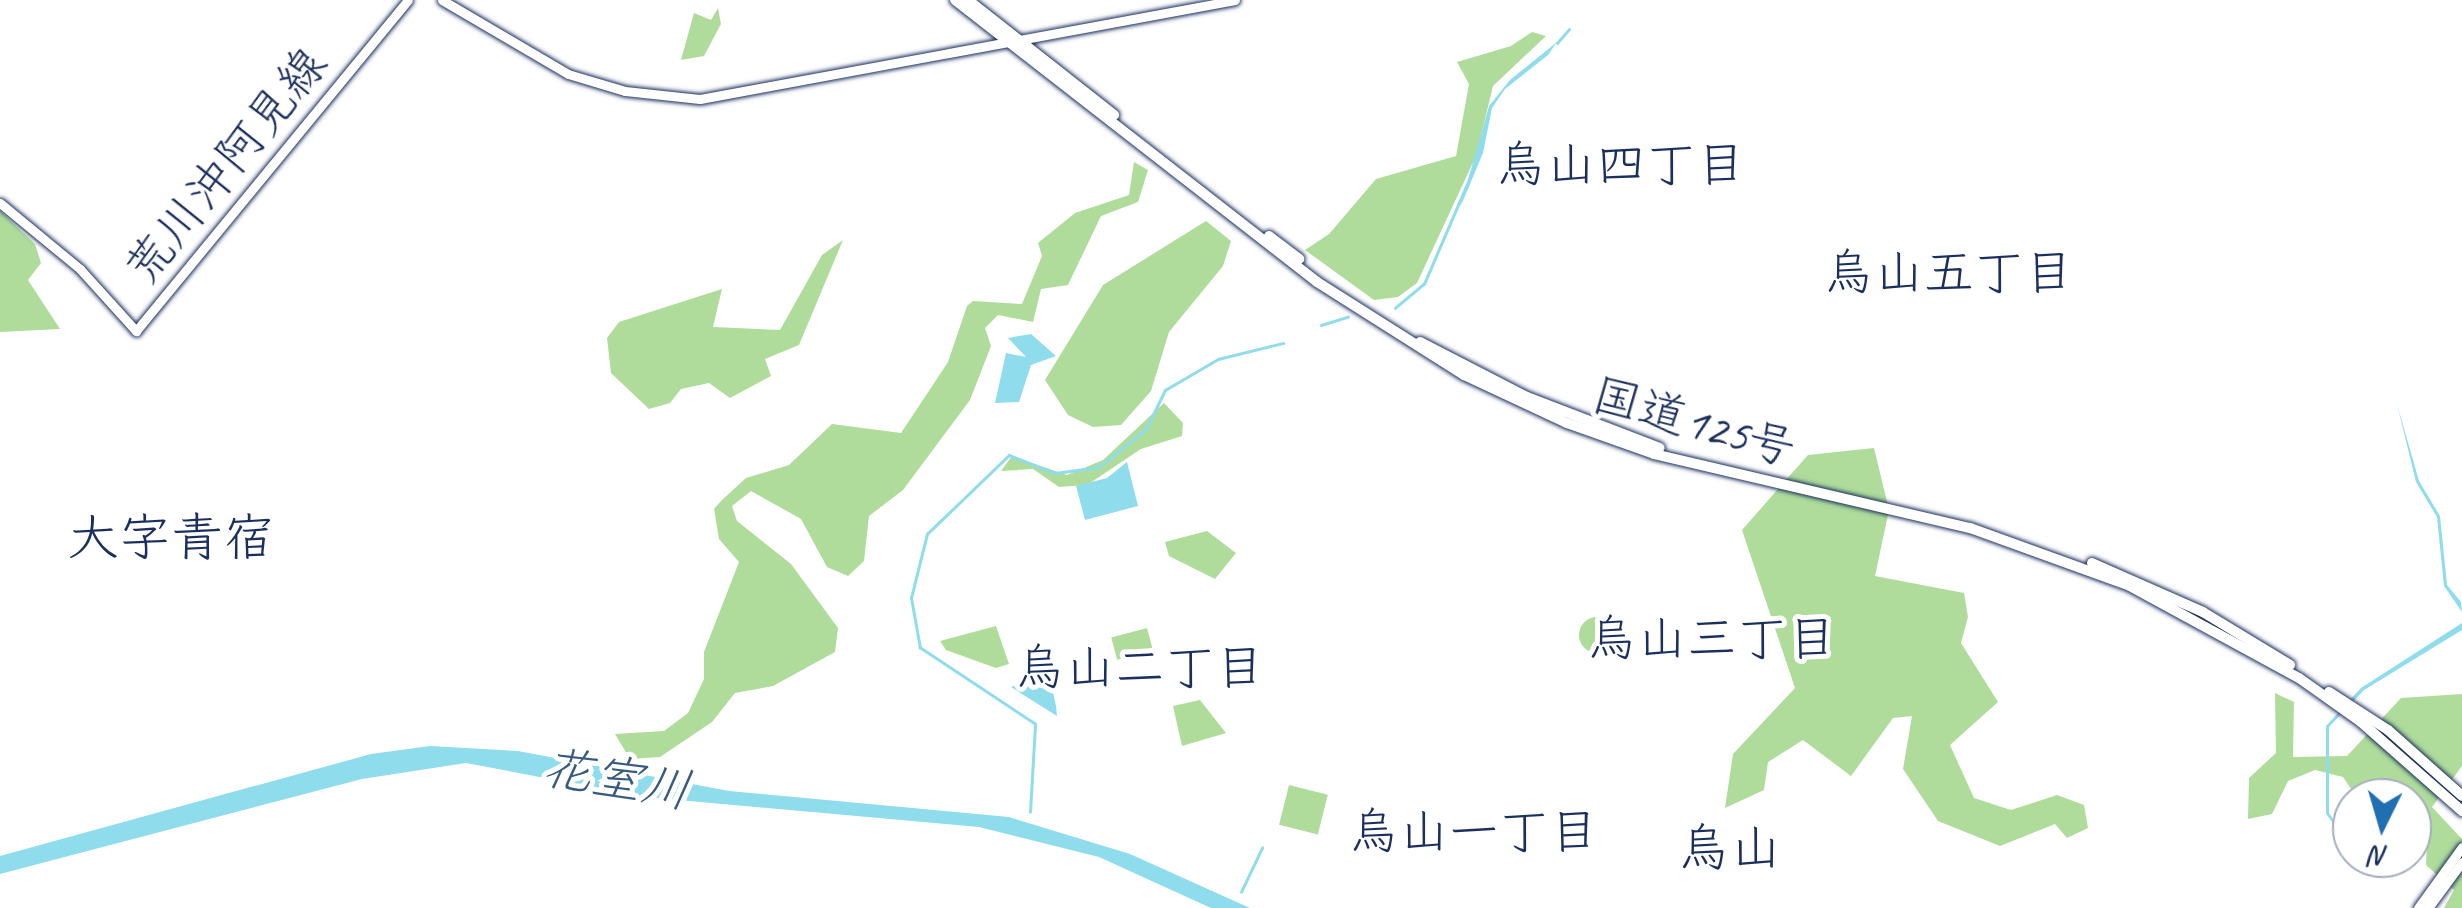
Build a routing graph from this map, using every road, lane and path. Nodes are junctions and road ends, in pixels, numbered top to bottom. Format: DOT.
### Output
graph roads {
  1 [pos="408,0"];
  2 [pos="442,0"];
  3 [pos="955,0"];
  4 [pos="968,0"];
  5 [pos="1235,0"];
  6 [pos="1017,43"];
  7 [pos="0,203"];
  8 [pos="2327,694"];
  9 [pos="2431,778"];
  10 [pos="2432,779"];
  11 [pos="2462,799"];
  12 [pos="2462,814"];
  13 [pos="2462,847"];
  14 [pos="2462,862"];
  15 [pos="2418,908"];
  16 [pos="2428,908"];
  1 -- 7 [label="main road, 荒川沖阿見線"];
  2 -- 6 [label="main road"];
  3 -- 6 [label="highway, 国道125号"];
  4 -- 6 [label="highway, 国道125号"];
  5 -- 6 [label="main road"];
  6 -- 8 [label="highway, 国道125号"];
  8 -- 9 [label="highway, 国道125号"];
  8 -- 11 [label="highway"];
  8 -- 12 [label="highway"];
  10 -- 11 [label="highway, 国道125号"];
  10 -- 12 [label="highway, 国道125号"];
  13 -- 15 [label="main road"];
  14 -- 16 [label="main road"];
}
